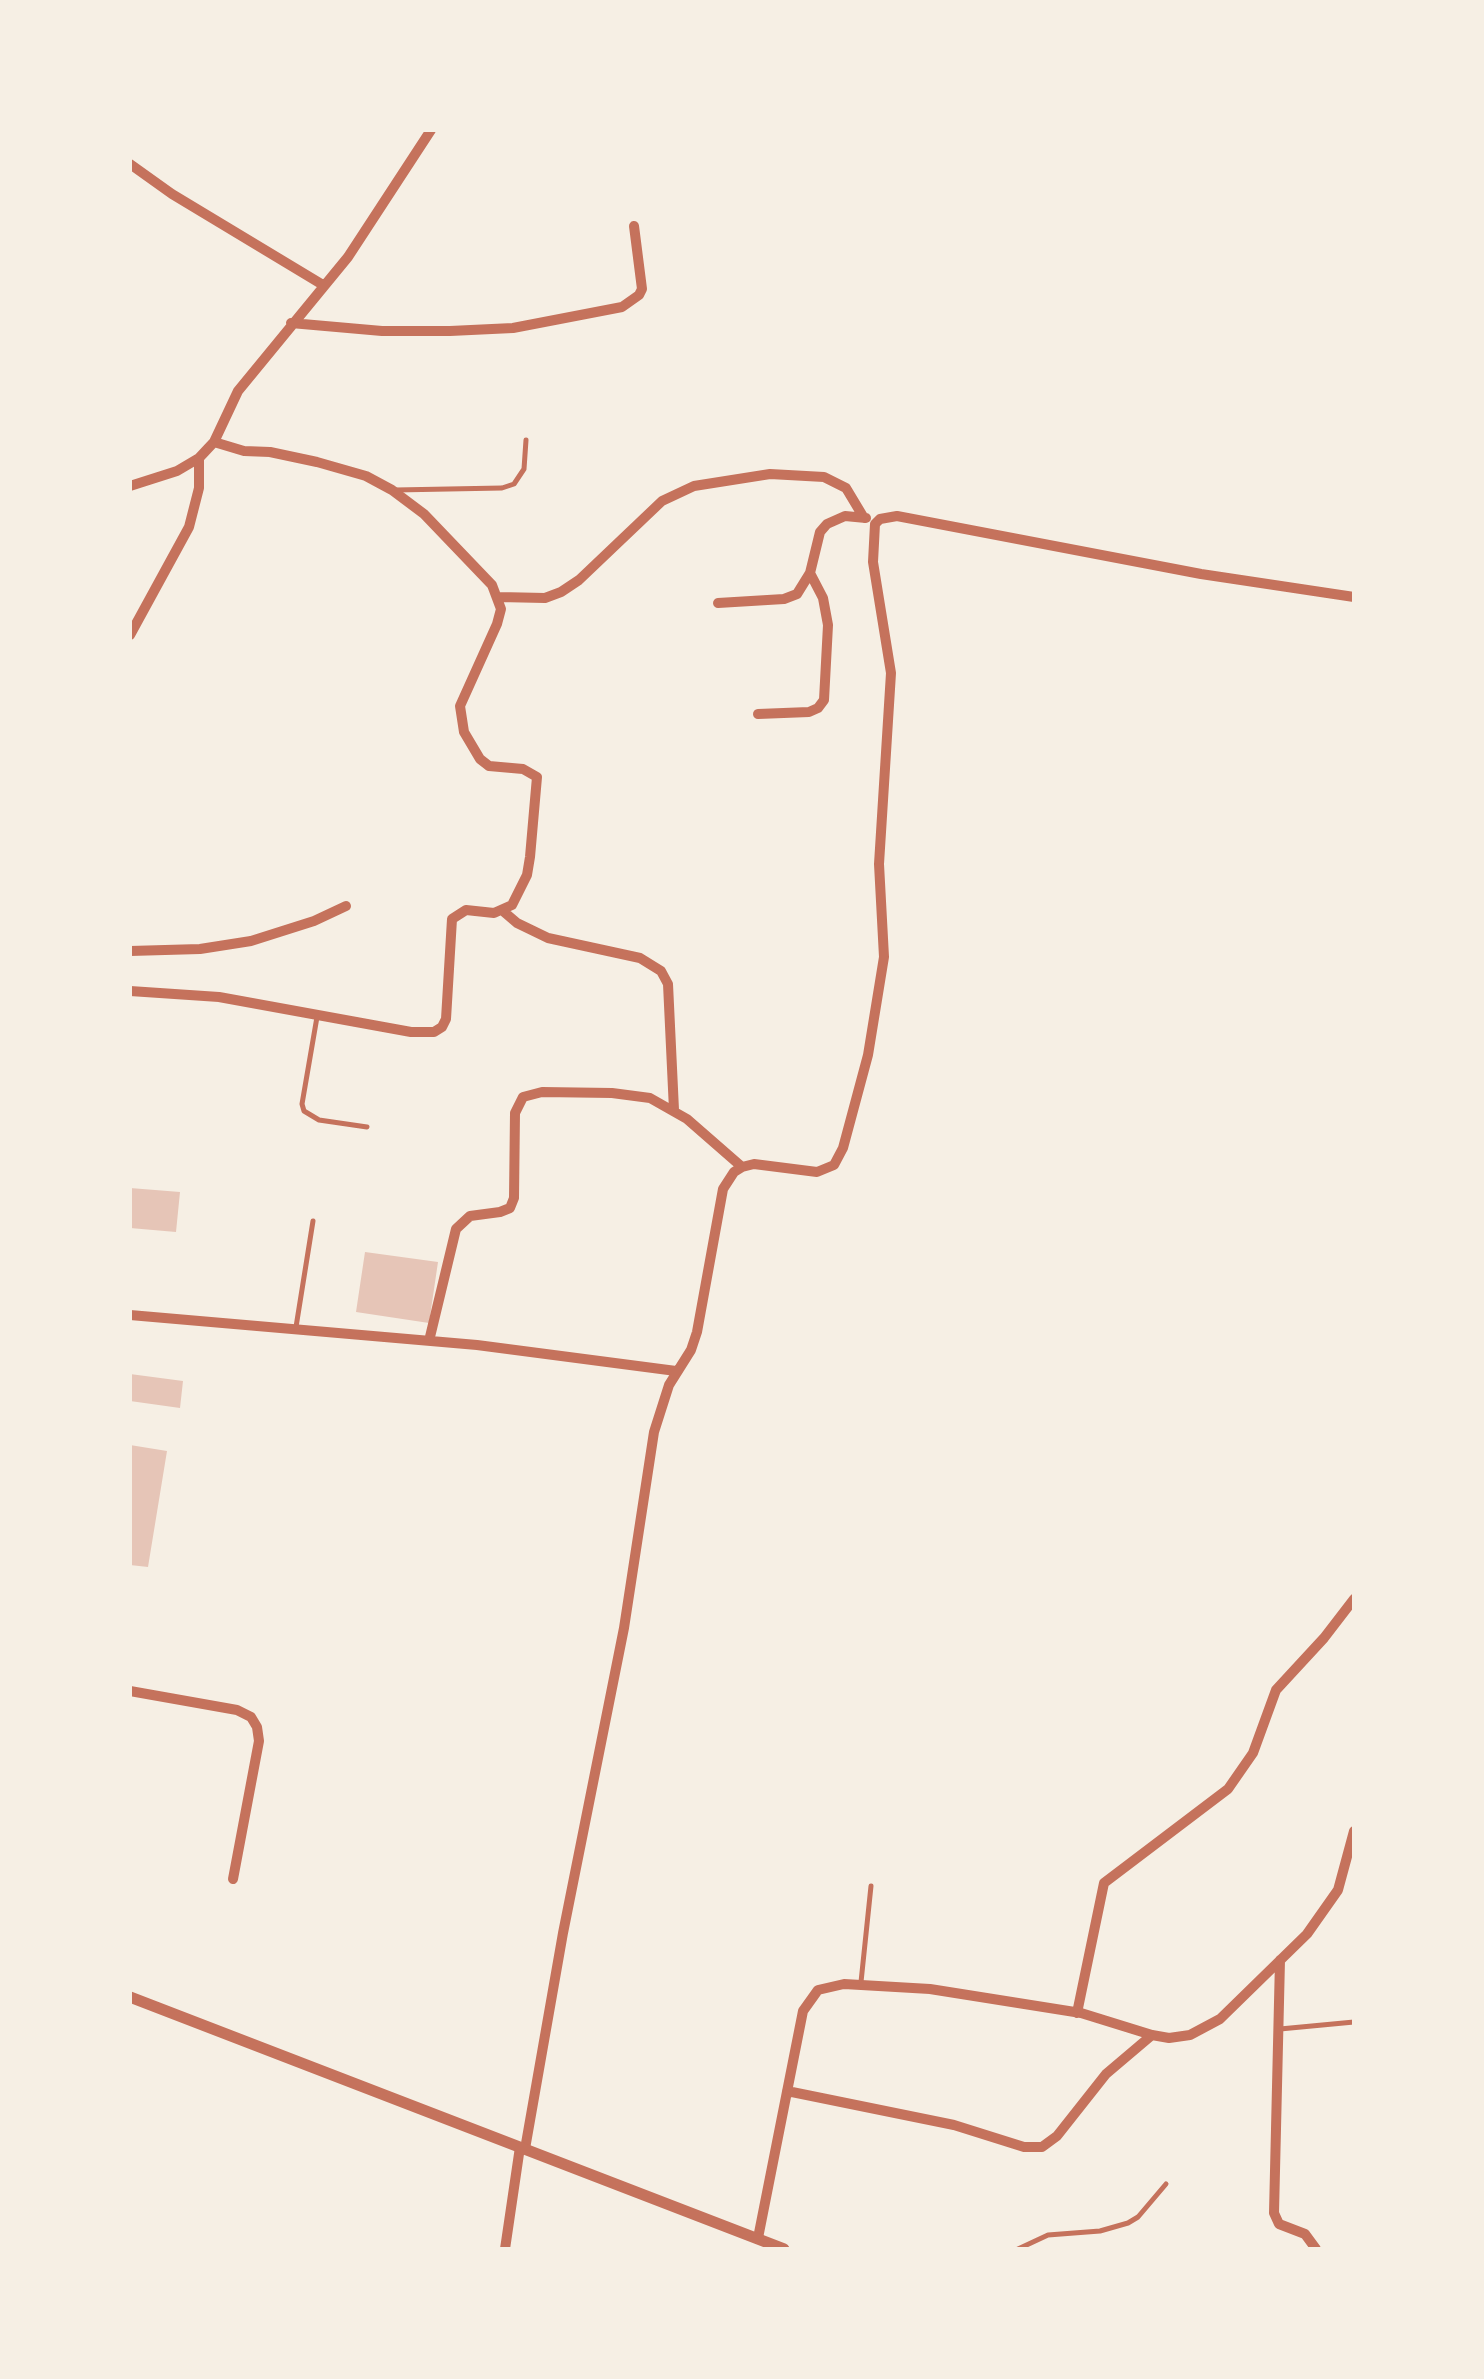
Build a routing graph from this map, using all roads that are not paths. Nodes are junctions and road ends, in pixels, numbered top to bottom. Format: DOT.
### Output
graph roads {
  1 [pos="430,130"];
  2 [pos="130,164"];
  3 [pos="634,226"];
  4 [pos="323,286"];
  5 [pos="291,323"];
  6 [pos="526,440"];
  7 [pos="214,442"];
  8 [pos="199,458"];
  9 [pos="130,486"];
  10 [pos="392,490"];
  11 [pos="864,518"];
  12 [pos="880,519"];
  13 [pos="810,574"];
  14 [pos="499,597"];
  15 [pos="1354,597"];
  16 [pos="718,604"];
  17 [pos="130,635"];
  18 [pos="758,714"];
  19 [pos="346,906"];
  20 [pos="503,911"];
  21 [pos="130,951"];
  22 [pos="130,991"];
  23 [pos="317,1014"];
  24 [pos="674,1110"];
  25 [pos="367,1127"];
  26 [pos="742,1167"];
  27 [pos="313,1220"];
  28 [pos="130,1315"];
  29 [pos="295,1330"];
  30 [pos="429,1341"];
  31 [pos="676,1371"];
  32 [pos="1354,1599"];
  33 [pos="130,1691"];
  34 [pos="1354,1831"];
  35 [pos="233,1879"];
  36 [pos="871,1886"];
  37 [pos="1280,1960"];
  38 [pos="861,1985"];
  39 [pos="130,1997"];
  40 [pos="1077,2012"];
  41 [pos="1354,2022"];
  42 [pos="1280,2030"];
  43 [pos="1152,2035"];
  44 [pos="787,2090"];
  45 [pos="523,2148"];
  46 [pos="1166,2184"];
  47 [pos="758,2238"];
  48 [pos="770,2246"];
  49 [pos="505,2249"];
  50 [pos="784,2249"];
  51 [pos="1018,2249"];
  52 [pos="1316,2249"];
  1 -- 4 [label="street"];
  2 -- 4 [label="street"];
  3 -- 5 [label="street"];
  4 -- 5 [label="street"];
  5 -- 7 [label="street"];
  6 -- 10 [label="lane"];
  7 -- 8 [label="street"];
  7 -- 10 [label="street"];
  8 -- 9 [label="street"];
  8 -- 17 [label="street"];
  10 -- 14 [label="street"];
  11 -- 12 [label="street"];
  11 -- 13 [label="street"];
  11 -- 14 [label="street"];
  12 -- 15 [label="street"];
  12 -- 26 [label="street"];
  13 -- 16 [label="street"];
  13 -- 18 [label="street"];
  14 -- 20 [label="street"];
  19 -- 21 [label="street"];
  20 -- 23 [label="street"];
  20 -- 24 [label="street"];
  22 -- 23 [label="street"];
  23 -- 25 [label="lane"];
  24 -- 26 [label="street"];
  24 -- 30 [label="street"];
  26 -- 31 [label="street"];
  27 -- 29 [label="lane"];
  28 -- 29 [label="street"];
  29 -- 30 [label="street"];
  30 -- 31 [label="street"];
  31 -- 45 [label="street"];
  32 -- 40 [label="street"];
  33 -- 35 [label="street"];
  34 -- 37 [label="street"];
  36 -- 38 [label="lane"];
  37 -- 42 [label="street"];
  37 -- 43 [label="street"];
  38 -- 40 [label="street"];
  38 -- 44 [label="street"];
  39 -- 45 [label="street"];
  40 -- 43 [label="street"];
  41 -- 42 [label="lane"];
  42 -- 52 [label="street"];
  43 -- 44 [label="street"];
  44 -- 47 [label="street"];
  45 -- 47 [label="street"];
  45 -- 49 [label="street"];
  46 -- 51 [label="lane"];
  47 -- 48 [label="street"];
  48 -- 50 [label="street"];
}
